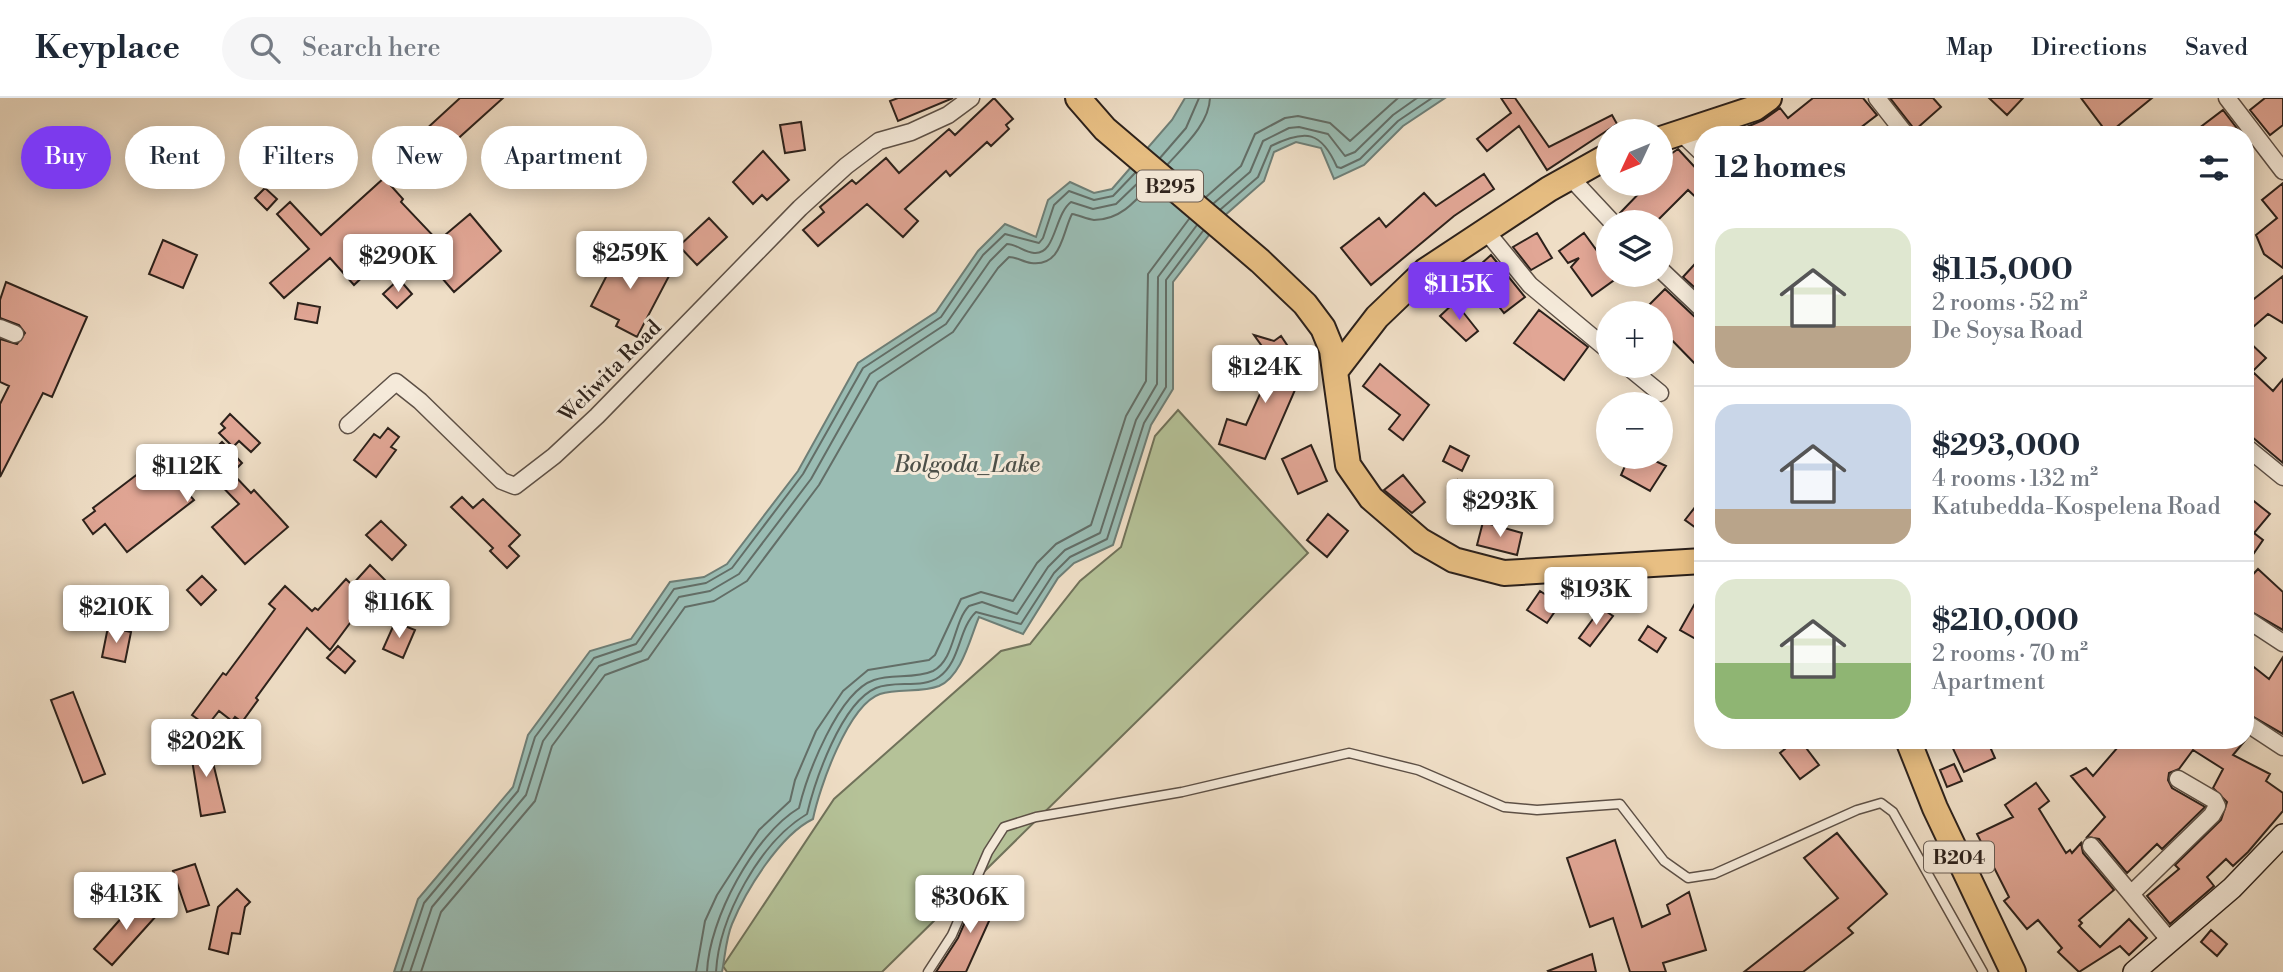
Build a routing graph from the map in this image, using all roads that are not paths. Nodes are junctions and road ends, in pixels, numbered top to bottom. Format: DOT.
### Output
graph roads {
  1 [pos="971,98"];
  2 [pos="1078,98"];
  3 [pos="1769,98"];
  4 [pos="1877,98"];
  5 [pos="2227,98"];
  6 [pos="1699,126"];
  7 [pos="1899,126"];
  8 [pos="2248,126"];
  9 [pos="1694,128"];
  10 [pos="1673,134"];
  11 [pos="2254,134"];
  12 [pos="1673,136"];
  13 [pos="1694,149"];
  14 [pos="1596,163"];
  15 [pos="2283,172"];
  16 [pos="1570,177"];
  17 [pos="1601,210"];
  18 [pos="1486,231"];
  19 [pos="1673,281"];
  20 [pos="1694,301"];
  21 [pos="1596,341"];
  22 [pos="1337,369"];
  23 [pos="1642,378"];
  24 [pos="1659,392"];
  25 [pos="348,425"];
  26 [pos="2254,453"];
  27 [pos="2279,474"];
  28 [pos="1694,562"];
  29 [pos="2254,624"];
  30 [pos="2283,643"];
  31 [pos="2254,728"];
  32 [pos="2283,747"];
  33 [pos="1912,749"];
  34 [pos="2178,779"];
  35 [pos="2091,846"];
  36 [pos="2280,847"];
  37 [pos="2131,894"];
  38 [pos="2171,942"];
  39 [pos="929,972"];
  40 [pos="1983,972"];
  41 [pos="2013,972"];
  42 [pos="2134,972"];
  1 -- 25 [label="street, Weliwita Road"];
  2 -- 22 [label="main road, B295"];
  3 -- 6 [label="main road"];
  4 -- 7 [label="street"];
  5 -- 8 [label="street"];
  9 -- 10 [label="main road"];
  11 -- 15 [label="street"];
  12 -- 13 [label="street"];
  14 -- 16 [label="main road"];
  16 -- 17 [label="street"];
  16 -- 18 [label="main road"];
  18 -- 21 [label="street"];
  18 -- 22 [label="main road"];
  19 -- 20 [label="street"];
  22 -- 28 [label="main road"];
  23 -- 24 [label="street"];
  26 -- 27 [label="street"];
  29 -- 30 [label="street"];
  31 -- 32 [label="street"];
  33 -- 41 [label="main road, B204"];
  34 -- 37 [label="street"];
  35 -- 37 [label="street"];
  36 -- 38 [label="street"];
  37 -- 38 [label="street"];
  38 -- 42 [label="street"];
  39 -- 40 [label="lane"];
}
